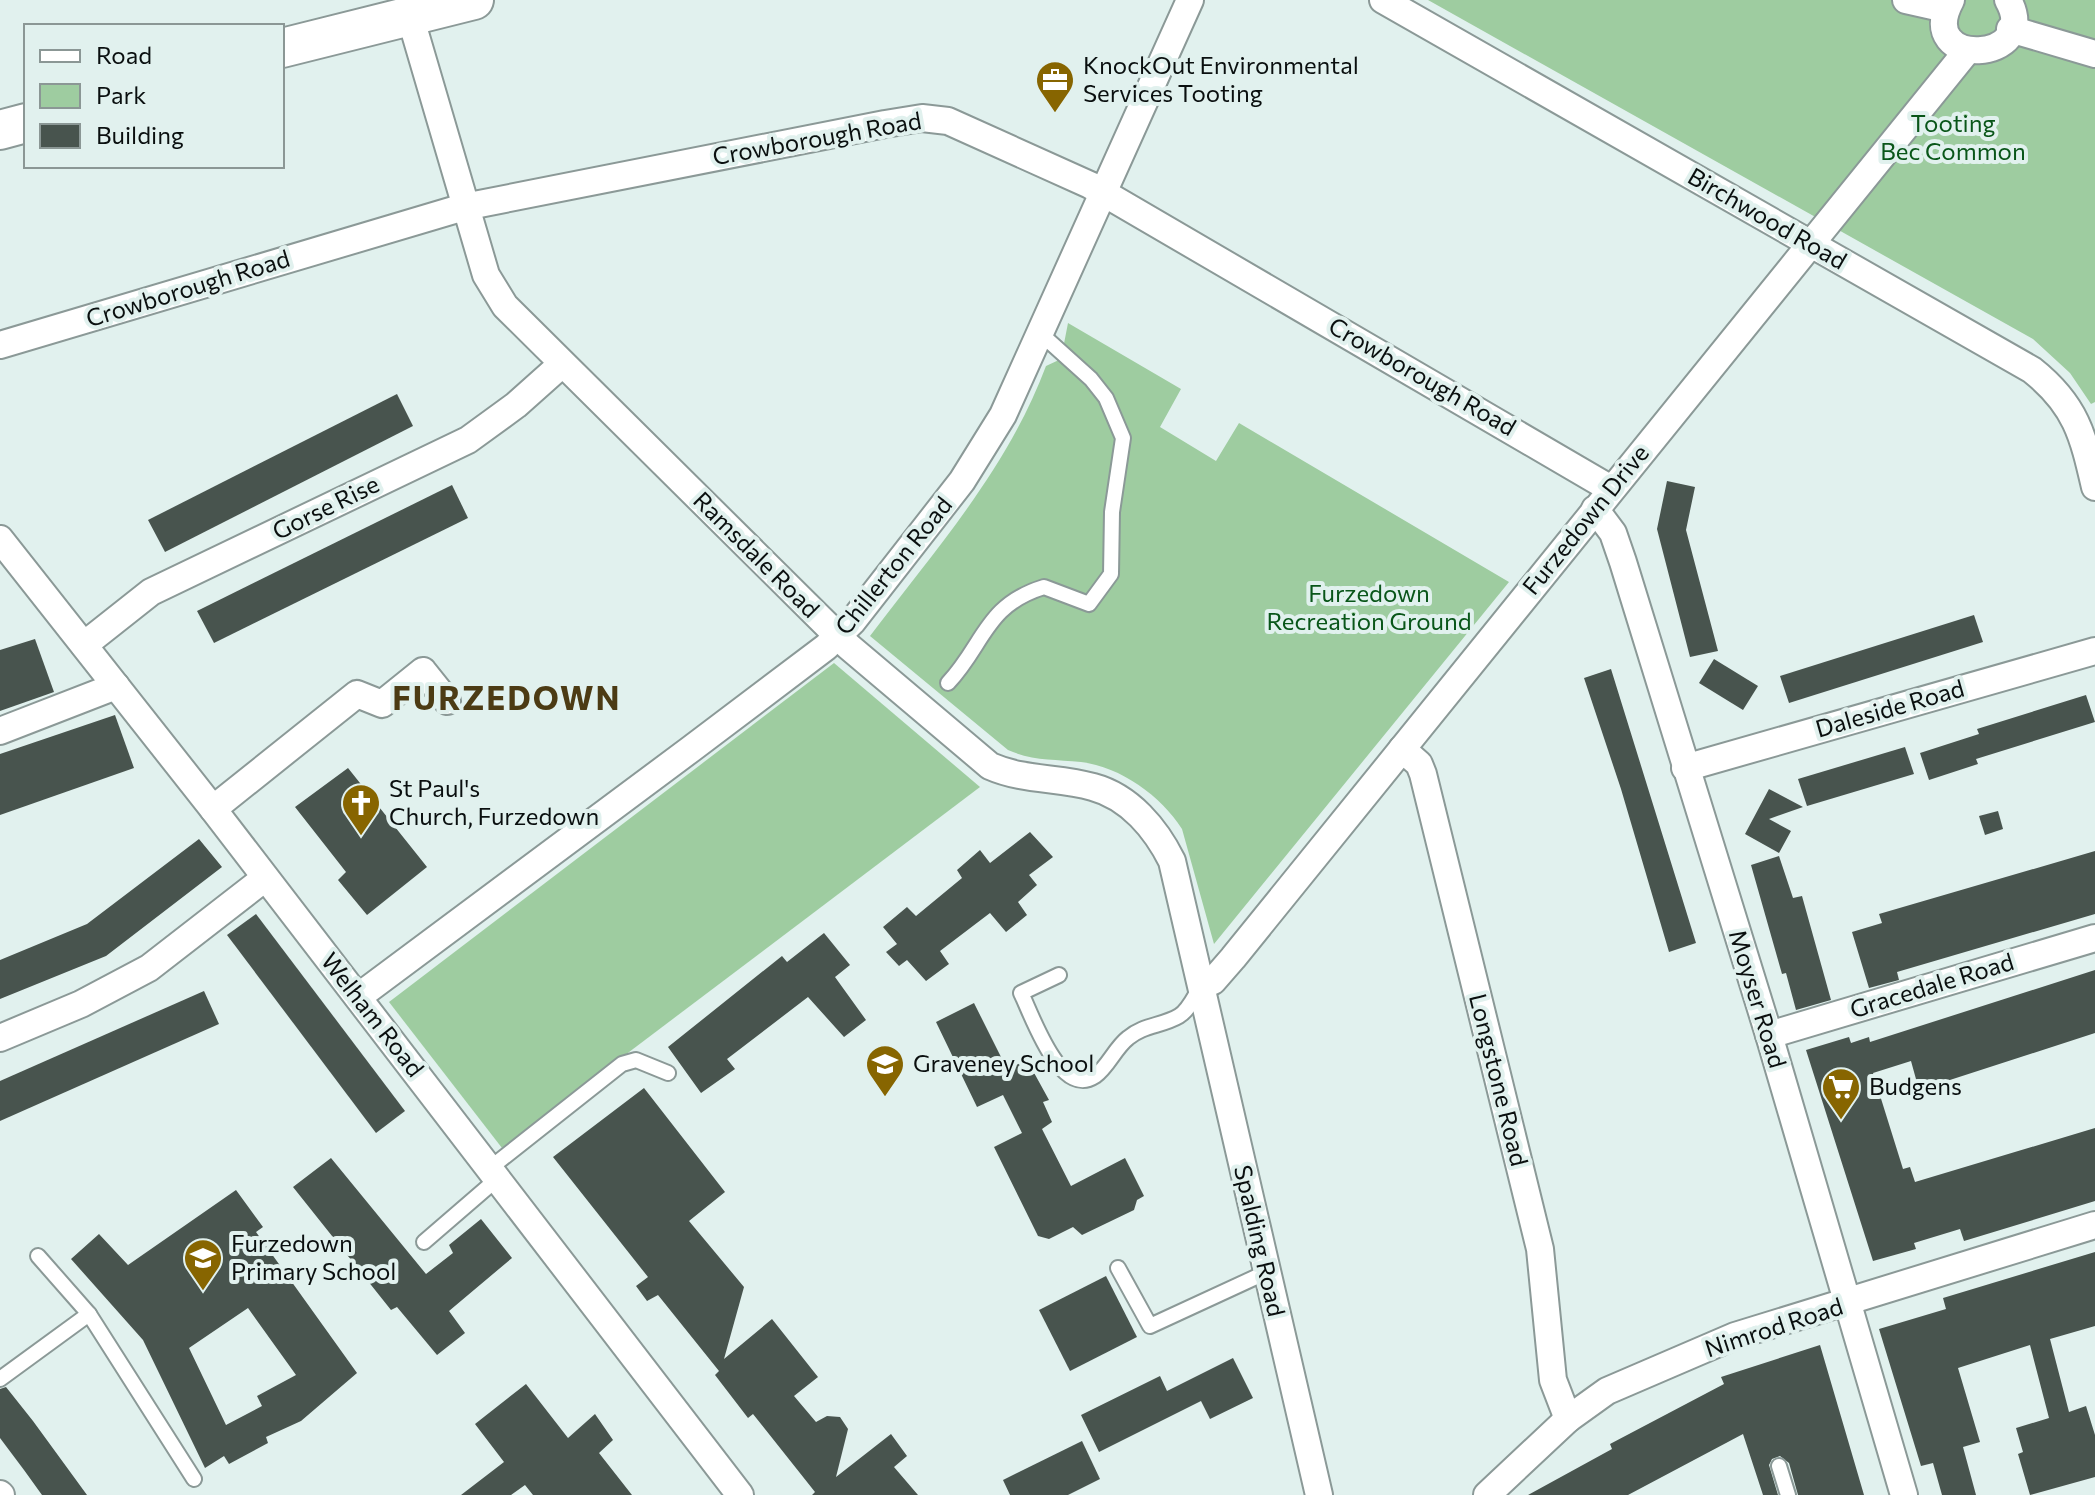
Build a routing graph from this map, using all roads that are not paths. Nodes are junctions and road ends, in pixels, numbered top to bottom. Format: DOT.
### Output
graph roads {
  1 [pos="474,0"];
  2 [pos="1190,0"];
  3 [pos="1383,0"];
  4 [pos="1906,0"];
  5 [pos="2008,0"];
  6 [pos="1948,4"];
  7 [pos="410,16"];
  8 [pos="2010,29"];
  9 [pos="284,48"];
  10 [pos="1967,51"];
  11 [pos="2095,54"];
  12 [pos="24,124"];
  13 [pos="0,130"];
  14 [pos="1103,192"];
  15 [pos="464,207"];
  16 [pos="1811,244"];
  17 [pos="1040,333"];
  18 [pos="0,345"];
  19 [pos="562,364"];
  20 [pos="2095,487"];
  21 [pos="1603,499"];
  22 [pos="0,539"];
  23 [pos="838,636"];
  24 [pos="84,645"];
  25 [pos="2095,651"];
  26 [pos="948,683"];
  27 [pos="116,686"];
  28 [pos="447,701"];
  29 [pos="0,731"];
  30 [pos="1402,749"];
  31 [pos="1685,768"];
  32 [pos="213,809"];
  33 [pos="265,878"];
  34 [pos="2095,938"];
  35 [pos="1059,975"];
  36 [pos="1202,986"];
  37 [pos="358,997"];
  38 [pos="1769,1035"];
  39 [pos="0,1038"];
  40 [pos="668,1073"];
  41 [pos="493,1174"];
  42 [pos="2095,1225"];
  43 [pos="424,1242"];
  44 [pos="38,1256"];
  45 [pos="1118,1268"];
  46 [pos="1267,1272"];
  47 [pos="1848,1303"];
  48 [pos="89,1314"];
  49 [pos="0,1379"];
  50 [pos="1568,1419"];
  51 [pos="1779,1466"];
  52 [pos="194,1479"];
  53 [pos="740,1495"];
  54 [pos="1319,1495"];
  55 [pos="1487,1495"];
  56 [pos="1788,1495"];
  57 [pos="1904,1495"];
  1 -- 7 [label="main road"];
  2 -- 14 [label="street, Chillerton Road"];
  3 -- 16 [label="street, Birchwood Road"];
  4 -- 6 [label="street"];
  5 -- 8 [label="street"];
  6 -- 10 [label="street"];
  7 -- 9 [label="main road"];
  7 -- 15 [label="street, Ramsdale Road"];
  8 -- 10 [label="street"];
  8 -- 11 [label="street"];
  10 -- 16 [label="street, Furzedown Drive"];
  12 -- 13 [label="main road"];
  14 -- 15 [label="street, Crowborough Road"];
  14 -- 17 [label="street, Chillerton Road"];
  14 -- 21 [label="street, Crowborough Road"];
  15 -- 18 [label="street, Crowborough Road"];
  15 -- 19 [label="street, Ramsdale Road"];
  16 -- 20 [label="street, Birchwood Road"];
  16 -- 21 [label="street, Furzedown Drive"];
  17 -- 23 [label="street, Chillerton Road"];
  17 -- 26 [label="lane"];
  19 -- 23 [label="street, Ramsdale Road"];
  19 -- 24 [label="street, Gorse Rise"];
  21 -- 30 [label="street, Furzedown Drive"];
  21 -- 31 [label="street, Moyser Road"];
  22 -- 24 [label="street, Welham Road"];
  23 -- 36 [label="street, Ramsdale Road"];
  23 -- 37 [label="street, Chillerton Road"];
  24 -- 27 [label="street, Welham Road"];
  25 -- 31 [label="street, Daleside Road"];
  27 -- 29 [label="street"];
  27 -- 32 [label="street, Welham Road"];
  28 -- 32 [label="street"];
  30 -- 36 [label="street, Furzedown Drive"];
  30 -- 50 [label="street, Longstone Road"];
  31 -- 38 [label="street, Moyser Road"];
  32 -- 33 [label="street, Welham Road"];
  33 -- 37 [label="street, Welham Road"];
  33 -- 39 [label="street"];
  34 -- 38 [label="street, Gracedale Road"];
  35 -- 36 [label="lane"];
  36 -- 46 [label="street, Spalding Road"];
  37 -- 41 [label="street, Welham Road"];
  38 -- 47 [label="street, Moyser Road"];
  40 -- 41 [label="lane"];
  41 -- 43 [label="lane"];
  41 -- 53 [label="street, Welham Road"];
  42 -- 47 [label="street, Nimrod Road"];
  44 -- 48 [label="lane"];
  45 -- 46 [label="lane"];
  46 -- 54 [label="street, Spalding Road"];
  47 -- 50 [label="street, Nimrod Road"];
  47 -- 57 [label="street, Moyser Road"];
  48 -- 49 [label="lane"];
  48 -- 52 [label="lane"];
  50 -- 55 [label="street, Nimrod Road"];
  51 -- 56 [label="lane"];
}
